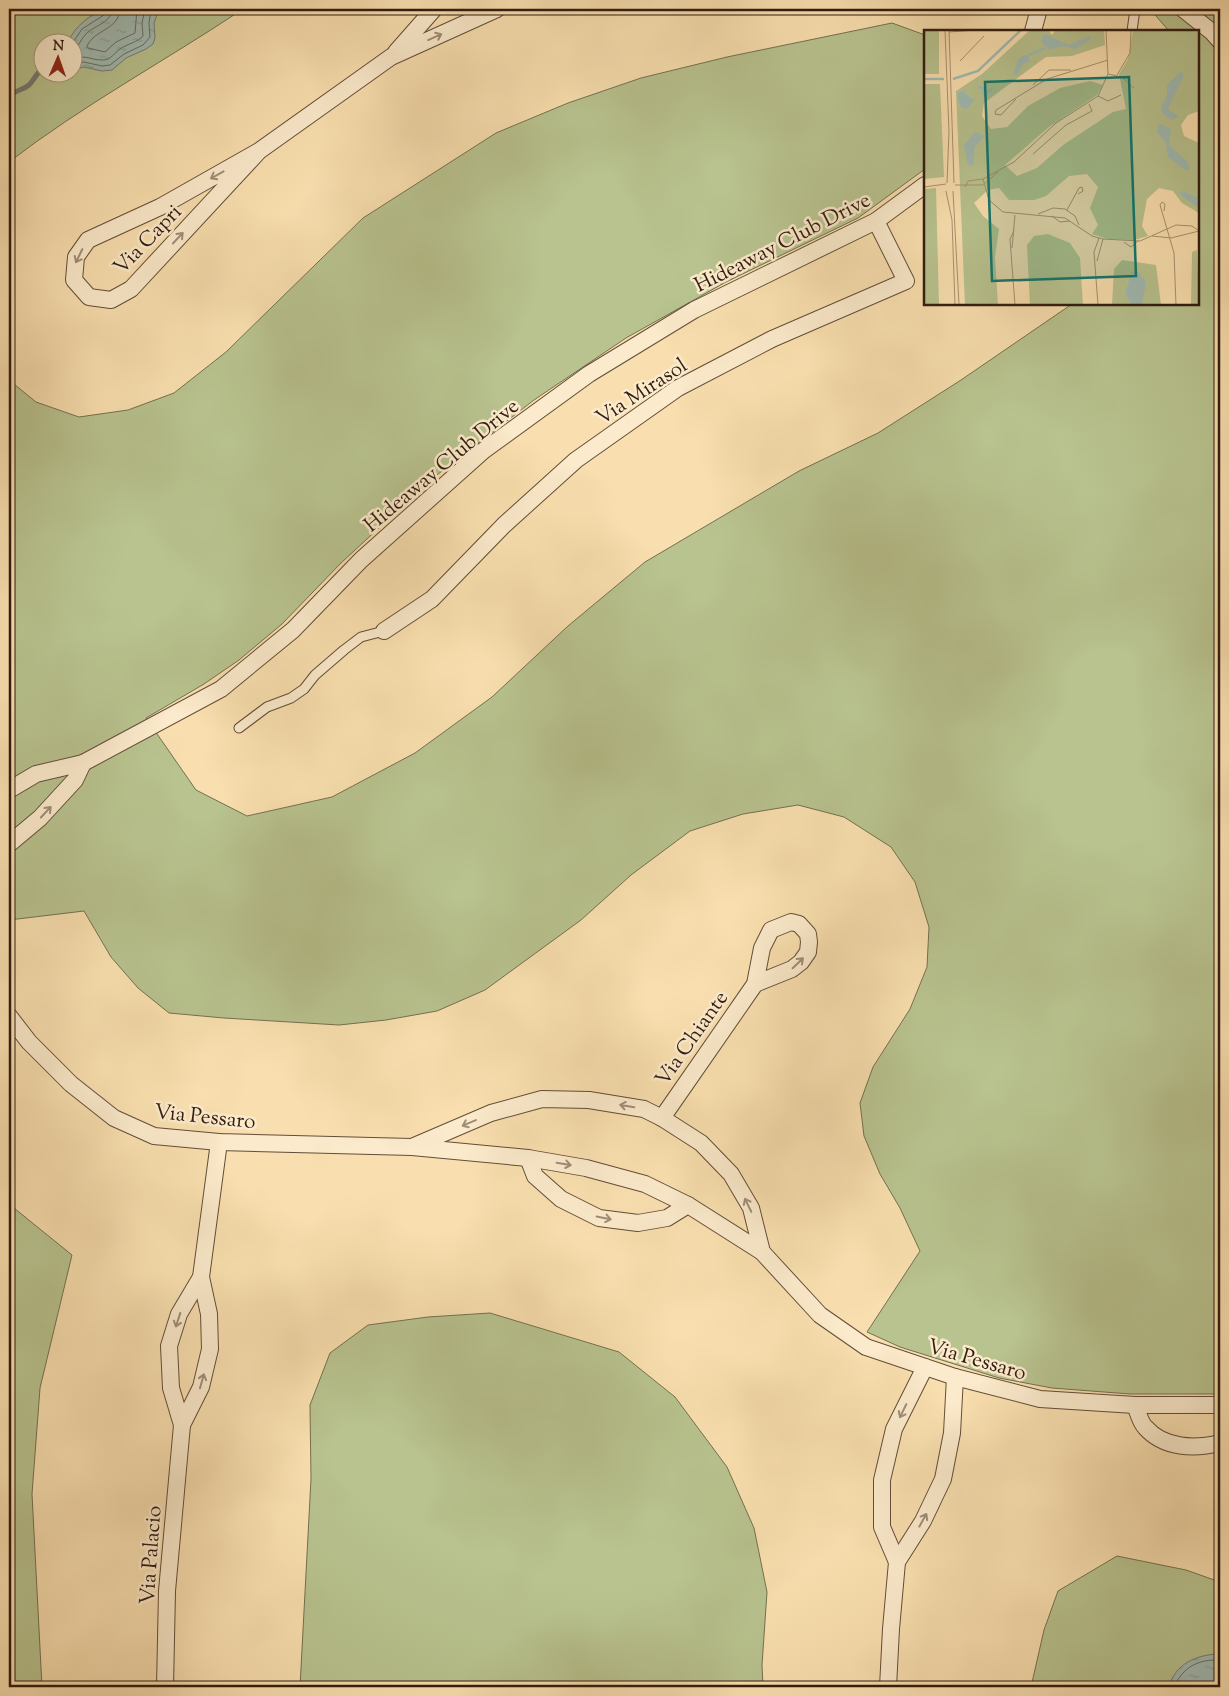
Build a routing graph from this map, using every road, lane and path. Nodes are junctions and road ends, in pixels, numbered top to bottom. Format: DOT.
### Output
graph roads {
  1 [pos="434,9"];
  2 [pos="498,9"];
  3 [pos="1039,9"];
  4 [pos="1135,9"];
  5 [pos="1183,9"];
  6 [pos="1034,30"];
  7 [pos="1132,30"];
  8 [pos="1220,42"];
  9 [pos="391,57"];
  10 [pos="259,151"];
  11 [pos="924,186"];
  12 [pos="876,221"];
  13 [pos="384,631"];
  14 [pos="239,728"];
  15 [pos="83,763"];
  16 [pos="9,790"];
  17 [pos="9,844"];
  18 [pos="755,984"];
  19 [pos="9,1016"];
  20 [pos="662,1118"];
  21 [pos="219,1142"];
  22 [pos="412,1147"];
  23 [pos="528,1158"];
  24 [pos="688,1205"];
  25 [pos="762,1252"];
  26 [pos="201,1277"];
  27 [pos="925,1367"];
  28 [pos="955,1377"];
  29 [pos="1220,1405"];
  30 [pos="1135,1406"];
  31 [pos="182,1425"];
  32 [pos="1220,1443"];
  33 [pos="897,1562"];
  34 [pos="165,1687"];
  35 [pos="888,1687"];
  1 -- 9 [label="street, Via Capri"];
  9 -- 2 [label="street, Via Capri, one-way"];
  3 -- 6 [label="street"];
  4 -- 7 [label="lane"];
  5 -- 8 [label="street"];
  9 -- 10 [label="street, Via Capri"];
  10 -- 10 [label="street, Via Capri, one-way"];
  11 -- 12 [label="street, Hideaway Club Drive"];
  12 -- 13 [label="street, Via Mirasol"];
  12 -- 15 [label="street, Hideaway Club Drive"];
  13 -- 14 [label="lane"];
  15 -- 16 [label="street, Hideaway Club Drive"];
  17 -- 15 [label="street, one-way"];
  18 -- 20 [label="street, Via Chiante"];
  19 -- 21 [label="street, Via Pessaro"];
  20 -- 22 [label="street, Via Pessaro, one-way"];
  25 -- 20 [label="street, Via Pessaro, one-way"];
  21 -- 22 [label="street, Via Pessaro"];
  21 -- 26 [label="street, Via Palacio"];
  22 -- 23 [label="street, Via Pessaro"];
  23 -- 24 [label="street, Via Pessaro, one-way"];
  23 -- 24 [label="street, one-way"];
  24 -- 25 [label="street, Via Pessaro"];
  25 -- 27 [label="street, Via Pessaro"];
  31 -- 26 [label="street, Via Palacio, one-way"];
  26 -- 31 [label="street, Via Palacio, one-way"];
  27 -- 28 [label="street, Via Pessaro"];
  27 -- 33 [label="street, one-way"];
  28 -- 30 [label="street, Via Pessaro"];
  33 -- 28 [label="street, one-way"];
  29 -- 30 [label="street, Via Pessaro"];
  30 -- 32 [label="street"];
  31 -- 34 [label="street, Via Palacio"];
  33 -- 35 [label="street"];
}
